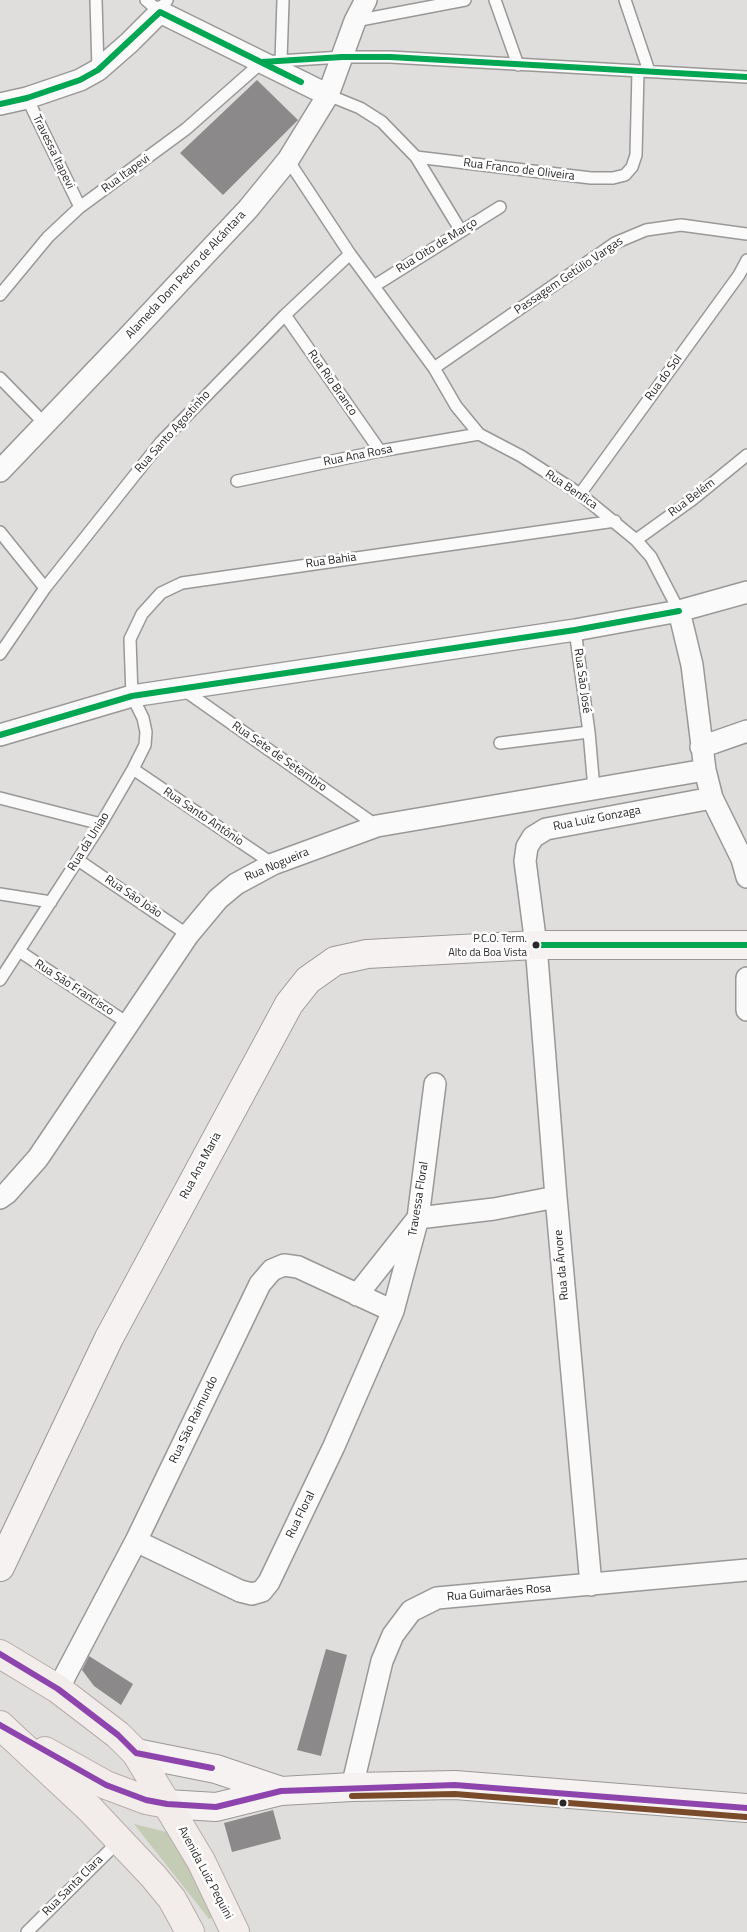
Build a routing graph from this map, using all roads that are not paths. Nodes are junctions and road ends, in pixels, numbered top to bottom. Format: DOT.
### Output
graph roads {
  1 [pos="96,0"];
  2 [pos="283,0"];
  3 [pos="366,0"];
  4 [pos="465,0"];
  5 [pos="495,0"];
  6 [pos="625,0"];
  7 [pos="158,4"];
  8 [pos="355,21"];
  9 [pos="342,57"];
  10 [pos="271,62"];
  11 [pos="518,65"];
  12 [pos="98,70"];
  13 [pos="644,71"];
  14 [pos="747,77"];
  15 [pos="328,95"];
  16 [pos="27,98"];
  17 [pos="0,104"];
  18 [pos="416,157"];
  19 [pos="288,160"];
  20 [pos="80,207"];
  21 [pos="500,207"];
  22 [pos="461,231"];
  23 [pos="747,234"];
  24 [pos="350,254"];
  25 [pos="747,260"];
  26 [pos="374,286"];
  27 [pos="0,295"];
  28 [pos="285,315"];
  29 [pos="434,368"];
  30 [pos="0,378"];
  31 [pos="44,423"];
  32 [pos="479,434"];
  33 [pos="380,451"];
  34 [pos="747,455"];
  35 [pos="0,470"];
  36 [pos="237,481"];
  37 [pos="580,494"];
  38 [pos="615,521"];
  39 [pos="0,532"];
  40 [pos="636,540"];
  41 [pos="45,588"];
  42 [pos="747,592"];
  43 [pos="679,611"];
  44 [pos="575,630"];
  45 [pos="0,654"];
  46 [pos="182,688"];
  47 [pos="132,696"];
  48 [pos="747,731"];
  49 [pos="589,732"];
  50 [pos="0,735"];
  51 [pos="500,743"];
  52 [pos="701,747"];
  53 [pos="133,769"];
  54 [pos="705,770"];
  55 [pos="594,789"];
  56 [pos="0,798"];
  57 [pos="712,798"];
  58 [pos="101,824"];
  59 [pos="377,826"];
  60 [pos="78,860"];
  61 [pos="273,864"];
  62 [pos="747,877"];
  63 [pos="0,894"];
  64 [pos="51,902"];
  65 [pos="188,935"];
  66 [pos="536,945"];
  67 [pos="747,945"];
  68 [pos="19,951"];
  69 [pos="747,978"];
  70 [pos="0,980"];
  71 [pos="747,1010"];
  72 [pos="129,1024"];
  73 [pos="435,1084"];
  74 [pos="556,1196"];
  75 [pos="0,1198"];
  76 [pos="418,1218"];
  77 [pos="358,1295"];
  78 [pos="393,1312"];
  79 [pos="136,1541"];
  80 [pos="0,1567"];
  81 [pos="747,1570"];
  82 [pos="591,1585"];
  83 [pos="0,1654"];
  84 [pos="58,1689"];
  85 [pos="4,1728"];
  86 [pos="136,1753"];
  87 [pos="352,1787"];
  88 [pos="280,1791"];
  89 [pos="167,1804"];
  90 [pos="747,1808"];
  91 [pos="120,1840"];
  92 [pos="27,1932"];
  93 [pos="190,1932"];
  94 [pos="235,1932"];
  1 -- 12 [label="lane"];
  2 -- 10 [label="lane"];
  3 -- 8 [label="street, Alameda Dom Pedro de Alcântara"];
  4 -- 8 [label="lane"];
  5 -- 11 [label="lane"];
  6 -- 13 [label="lane"];
  7 -- 10 [label="street"];
  7 -- 12 [label="street"];
  8 -- 9 [label="street, Alameda Dom Pedro de Alcântara"];
  9 -- 10 [label="lane"];
  9 -- 11 [label="lane"];
  9 -- 15 [label="street, Alameda Dom Pedro de Alcântara"];
  10 -- 15 [label="street"];
  10 -- 20 [label="lane, Rua Itapevi"];
  11 -- 13 [label="lane"];
  12 -- 16 [label="street"];
  13 -- 14 [label="lane"];
  13 -- 18 [label="lane, Rua Franco de Oliveira"];
  15 -- 18 [label="lane"];
  15 -- 19 [label="street, Alameda Dom Pedro de Alcântara"];
  16 -- 17 [label="street"];
  16 -- 20 [label="lane, Travessa Itapevi"];
  18 -- 22 [label="lane"];
  19 -- 24 [label="lane, Rua Benfica"];
  19 -- 31 [label="street, Alameda Dom Pedro de Alcântara"];
  20 -- 27 [label="lane, Rua Itapevi"];
  21 -- 22 [label="lane, Rua Oito de Março"];
  22 -- 26 [label="lane, Rua Oito de Março"];
  23 -- 29 [label="lane, Passagem Getúlio Vargas"];
  24 -- 26 [label="lane, Rua Benfica"];
  24 -- 28 [label="lane, Rua Santo Agostinho"];
  25 -- 37 [label="lane, Rua do Sol"];
  26 -- 29 [label="lane, Rua Benfica"];
  28 -- 33 [label="lane, Rua Rio Branco"];
  28 -- 41 [label="lane, Rua Santo Agostinho"];
  29 -- 32 [label="lane, Rua Benfica"];
  30 -- 31 [label="lane"];
  31 -- 35 [label="street, Alameda Dom Pedro de Alcântara"];
  32 -- 33 [label="lane, Rua Ana Rosa"];
  32 -- 37 [label="lane, Rua Benfica"];
  33 -- 36 [label="lane, Rua Ana Rosa"];
  34 -- 40 [label="lane, Rua Belém"];
  37 -- 38 [label="lane, Rua Benfica"];
  38 -- 40 [label="lane, Rua Benfica"];
  38 -- 47 [label="lane, Rua Bahia"];
  39 -- 41 [label="lane"];
  40 -- 43 [label="lane, Rua Benfica"];
  41 -- 45 [label="lane, Rua Santo Agostinho"];
  42 -- 43 [label="street"];
  43 -- 44 [label="street"];
  43 -- 52 [label="street, Rua Benfica"];
  44 -- 46 [label="street"];
  44 -- 49 [label="lane, Rua São José"];
  46 -- 47 [label="street"];
  46 -- 59 [label="lane, Rua Sete de Setembro"];
  47 -- 50 [label="street"];
  47 -- 53 [label="lane, Rua da Uniao"];
  48 -- 52 [label="street"];
  49 -- 51 [label="lane"];
  49 -- 55 [label="lane, Rua São José"];
  52 -- 54 [label="street, Rua Benfica"];
  53 -- 58 [label="lane, Rua da Uniao"];
  53 -- 61 [label="lane, Rua Santo Antônio"];
  54 -- 55 [label="street, Rua Nogueira"];
  54 -- 57 [label="street, Rua Benfica"];
  55 -- 59 [label="street, Rua Nogueira"];
  56 -- 58 [label="lane"];
  57 -- 62 [label="street, Rua Benfica"];
  57 -- 66 [label="street, Rua Luiz Gonzaga"];
  58 -- 60 [label="lane, Rua da Uniao"];
  59 -- 61 [label="street, Rua Nogueira"];
  60 -- 64 [label="lane, Rua da Uniao"];
  60 -- 65 [label="lane, Rua São João"];
  61 -- 65 [label="street, Rua Nogueira"];
  63 -- 64 [label="lane"];
  64 -- 68 [label="lane, Rua da Uniao"];
  65 -- 72 [label="street, Rua Nogueira"];
  66 -- 67 [label="street, Rua Ana Maria"];
  66 -- 74 [label="street, Rua da Árvore"];
  66 -- 80 [label="street, Rua Ana Maria"];
  68 -- 70 [label="lane, Rua da Uniao"];
  68 -- 72 [label="lane, Rua São Francisco"];
  69 -- 71 [label="street"];
  72 -- 75 [label="street, Rua Nogueira"];
  73 -- 76 [label="street, Travessa Floral"];
  74 -- 76 [label="street"];
  74 -- 82 [label="street, Rua da Árvore"];
  76 -- 77 [label="street"];
  76 -- 78 [label="street, Travessa Floral"];
  77 -- 78 [label="street, Rua São Raimundo"];
  77 -- 79 [label="street, Rua São Raimundo"];
  78 -- 79 [label="street, Rua Floral"];
  79 -- 84 [label="street, Rua São Raimundo"];
  81 -- 82 [label="street, Rua Guimarães Rosa"];
  82 -- 87 [label="street, Rua Guimarães Rosa"];
  83 -- 84 [label="main road, Avenida Luiz Pequini"];
  84 -- 86 [label="main road, Avenida Luiz Pequini"];
  85 -- 89 [label="main road"];
  85 -- 91 [label="main road"];
  86 -- 88 [label="street"];
  86 -- 89 [label="main road, Avenida Luiz Pequini"];
  87 -- 88 [label="street"];
  87 -- 90 [label="street"];
  88 -- 89 [label="street"];
  89 -- 94 [label="main road, Avenida Luiz Pequini"];
  91 -- 92 [label="lane, Rua Santa Clara"];
  91 -- 93 [label="main road"];
}
